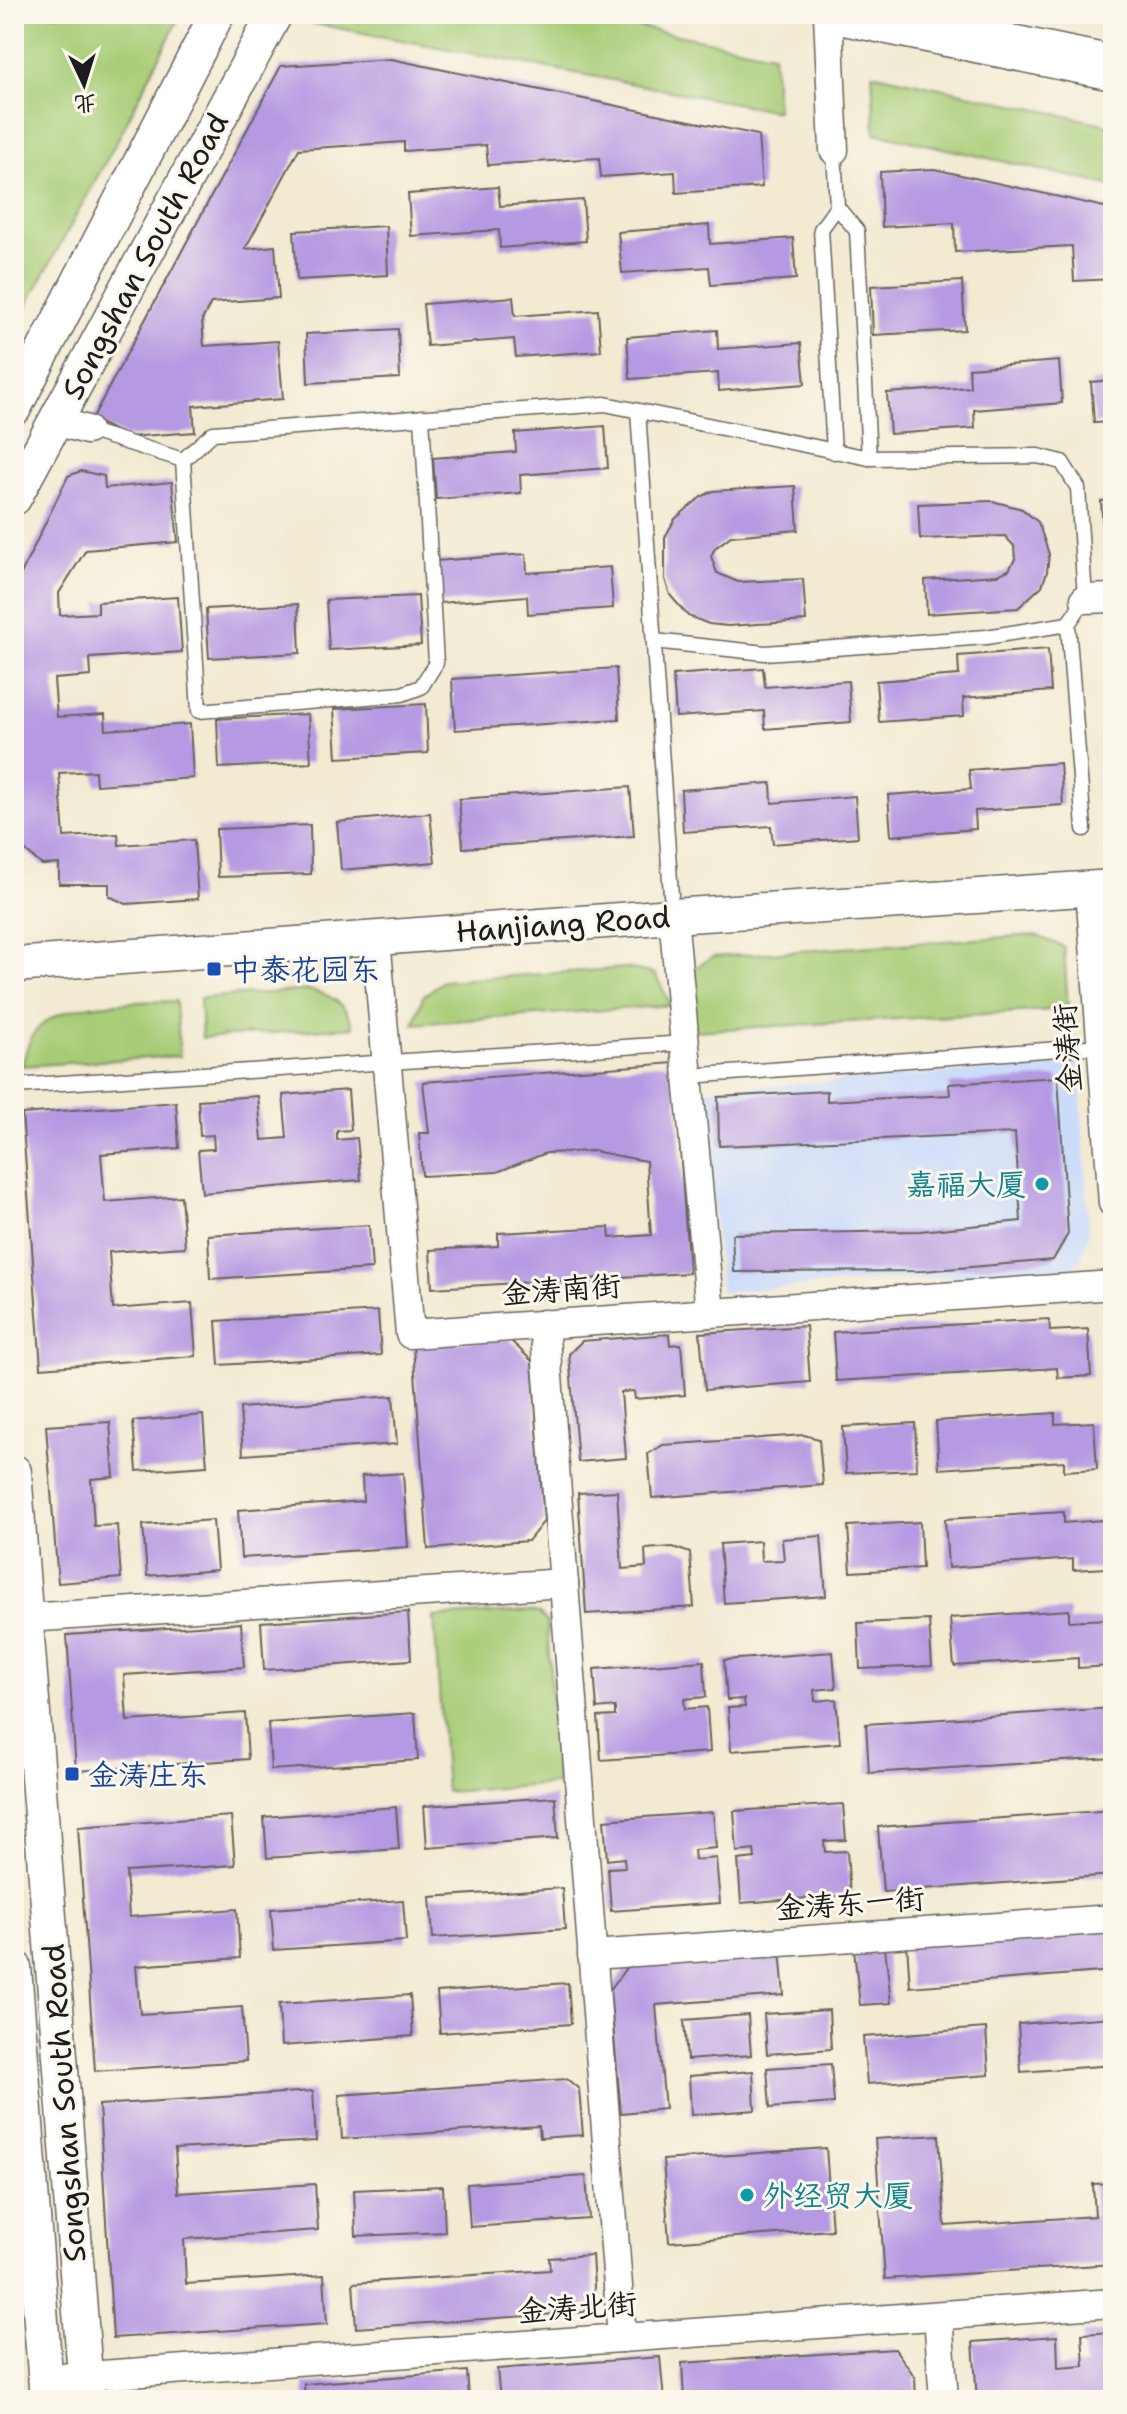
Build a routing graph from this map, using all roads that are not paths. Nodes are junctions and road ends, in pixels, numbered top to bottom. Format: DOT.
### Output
graph roads {
  1 [pos="217,14"];
  2 [pos="275,14"];
  3 [pos="828,14"];
  4 [pos="849,14"];
  5 [pos="1113,68"];
  6 [pos="834,150"];
  7 [pos="837,207"];
  8 [pos="14,408"];
  9 [pos="638,411"];
  10 [pos="422,417"];
  11 [pos="71,426"];
  12 [pos="834,452"];
  13 [pos="869,458"];
  14 [pos="183,460"];
  15 [pos="14,498"];
  16 [pos="1099,599"];
  17 [pos="1068,624"];
  18 [pos="654,641"];
  19 [pos="1084,829"];
  20 [pos="1101,878"];
  21 [pos="672,906"];
  22 [pos="376,938"];
  23 [pos="14,944"];
  24 [pos="14,965"];
  25 [pos="686,1043"];
  26 [pos="1101,1046"];
  27 [pos="386,1062"];
  28 [pos="689,1076"];
  29 [pos="14,1086"];
  30 [pos="1113,1203"];
  31 [pos="1113,1285"];
  32 [pos="710,1313"];
  33 [pos="544,1324"];
  34 [pos="14,1472"];
  35 [pos="564,1583"];
  36 [pos="26,1618"];
  37 [pos="1113,1919"];
  38 [pos="592,1955"];
  39 [pos="14,1967"];
  40 [pos="14,1974"];
  41 [pos="1113,2303"];
  42 [pos="938,2316"];
  43 [pos="622,2338"];
  44 [pos="86,2388"];
  45 [pos="46,2390"];
  46 [pos="944,2400"];
  1 -- 8 [label="street, Songshan South Road"];
  2 -- 11 [label="street, Songshan South Road"];
  3 -- 6 [label="street"];
  4 -- 5 [label="main road"];
  6 -- 7 [label="lane"];
  7 -- 12 [label="lane"];
  7 -- 13 [label="lane"];
  9 -- 10 [label="lane"];
  9 -- 12 [label="lane"];
  9 -- 18 [label="lane"];
  10 -- 14 [label="lane"];
  10 -- 14 [label="lane"];
  11 -- 14 [label="lane"];
  11 -- 15 [label="street, Songshan South Road"];
  12 -- 13 [label="lane"];
  13 -- 16 [label="lane"];
  16 -- 17 [label="lane"];
  17 -- 18 [label="lane"];
  17 -- 19 [label="lane"];
  18 -- 21 [label="lane"];
  20 -- 21 [label="street, Hanjiang Road"];
  20 -- 26 [label="street, 金涛街"];
  21 -- 22 [label="street, Hanjiang Road"];
  21 -- 23 [label="street, Hanjiang Road"];
  21 -- 25 [label="street"];
  22 -- 24 [label="street, Hanjiang Road"];
  22 -- 27 [label="street, 金涛南街"];
  25 -- 27 [label="lane"];
  25 -- 28 [label="street"];
  26 -- 28 [label="lane"];
  26 -- 30 [label="street, 金涛街"];
  27 -- 29 [label="lane"];
  27 -- 33 [label="street, 金涛南街"];
  28 -- 32 [label="street"];
  31 -- 32 [label="street, 金涛南街"];
  32 -- 33 [label="street, 金涛南街"];
  33 -- 35 [label="street"];
  34 -- 36 [label="street, Songshan South Road"];
  35 -- 36 [label="street"];
  35 -- 38 [label="street"];
  36 -- 44 [label="street, Songshan South Road"];
  37 -- 38 [label="street, 金涛东一街"];
  38 -- 43 [label="street"];
  39 -- 40 [label="street, Songshan South Road"];
  40 -- 45 [label="street, Songshan South Road"];
  41 -- 42 [label="street, 金涛北街"];
  42 -- 43 [label="street, 金涛北街"];
  42 -- 46 [label="street"];
  43 -- 44 [label="street, 金涛北街"];
  44 -- 45 [label="street, 金涛北街"];
}
